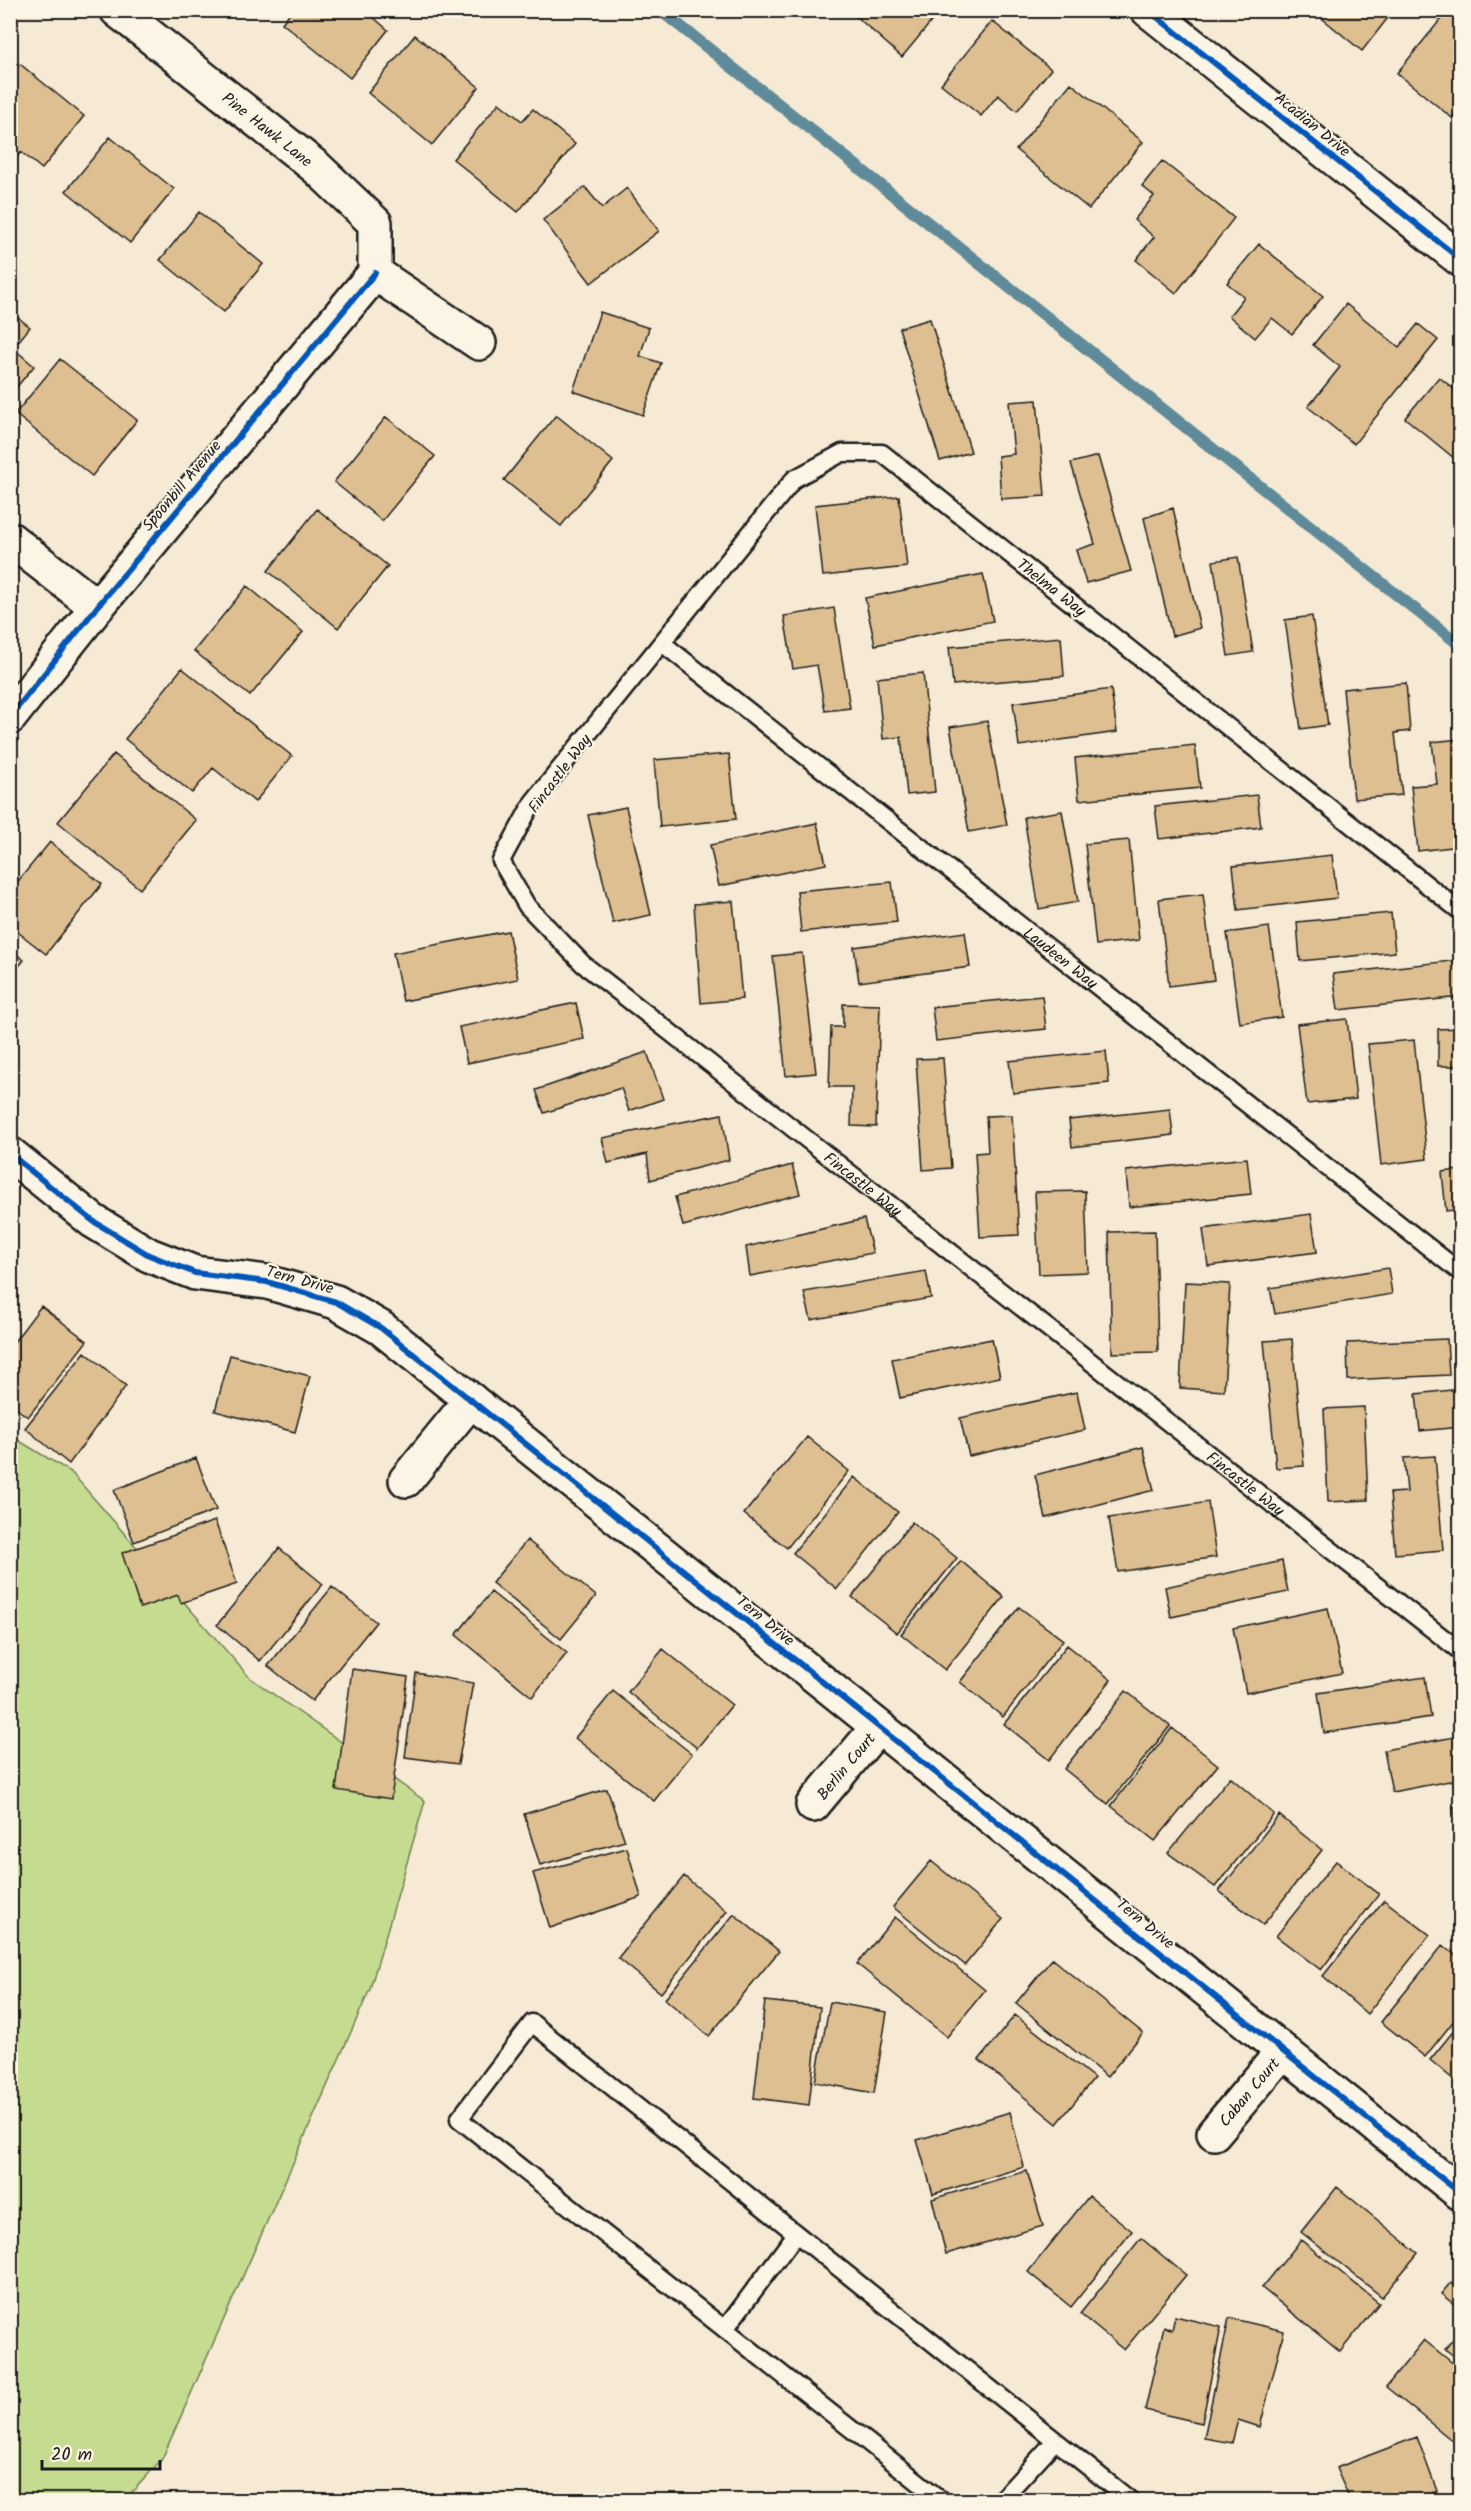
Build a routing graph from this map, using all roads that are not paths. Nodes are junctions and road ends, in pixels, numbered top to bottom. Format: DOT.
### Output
graph roads {
  1 [pos="117,10"];
  2 [pos="1148,10"];
  3 [pos="1461,259"];
  4 [pos="375,273"];
  5 [pos="479,343"];
  6 [pos="10,538"];
  7 [pos="97,608"];
  8 [pos="662,643"];
  9 [pos="10,717"];
  10 [pos="1461,910"];
  11 [pos="10,1154"];
  12 [pos="1461,1272"];
  13 [pos="471,1400"];
  14 [pos="406,1480"];
  15 [pos="1461,1651"];
  16 [pos="878,1727"];
  17 [pos="813,1805"];
  18 [pos="1283,2051"];
  19 [pos="1214,2133"];
  20 [pos="1461,2193"];
  21 [pos="796,2234"];
  22 [pos="725,2330"];
  23 [pos="1055,2441"];
  24 [pos="941,2500"];
  25 [pos="1002,2500"];
  26 [pos="1130,2500"];
  1 -- 4 [label="street, Pine Hawk Lane"];
  2 -- 3 [label="street, Acadian Drive"];
  4 -- 5 [label="street"];
  4 -- 7 [label="street, Spoonbill Avenue"];
  6 -- 7 [label="street"];
  7 -- 9 [label="street, Spoonbill Avenue"];
  8 -- 10 [label="lane, Thelma Way"];
  8 -- 12 [label="lane, Laudeen Way"];
  8 -- 15 [label="lane, Fincastle Way"];
  11 -- 13 [label="street, Tern Drive"];
  13 -- 14 [label="street"];
  13 -- 16 [label="street, Tern Drive"];
  16 -- 17 [label="street, Berlin Court"];
  16 -- 18 [label="street, Tern Drive"];
  18 -- 19 [label="street, Caban Court"];
  18 -- 20 [label="street, Tern Drive"];
  21 -- 22 [label="lane"];
  21 -- 22 [label="lane"];
  21 -- 23 [label="lane"];
  22 -- 24 [label="lane"];
  23 -- 25 [label="lane"];
  23 -- 26 [label="lane"];
}
